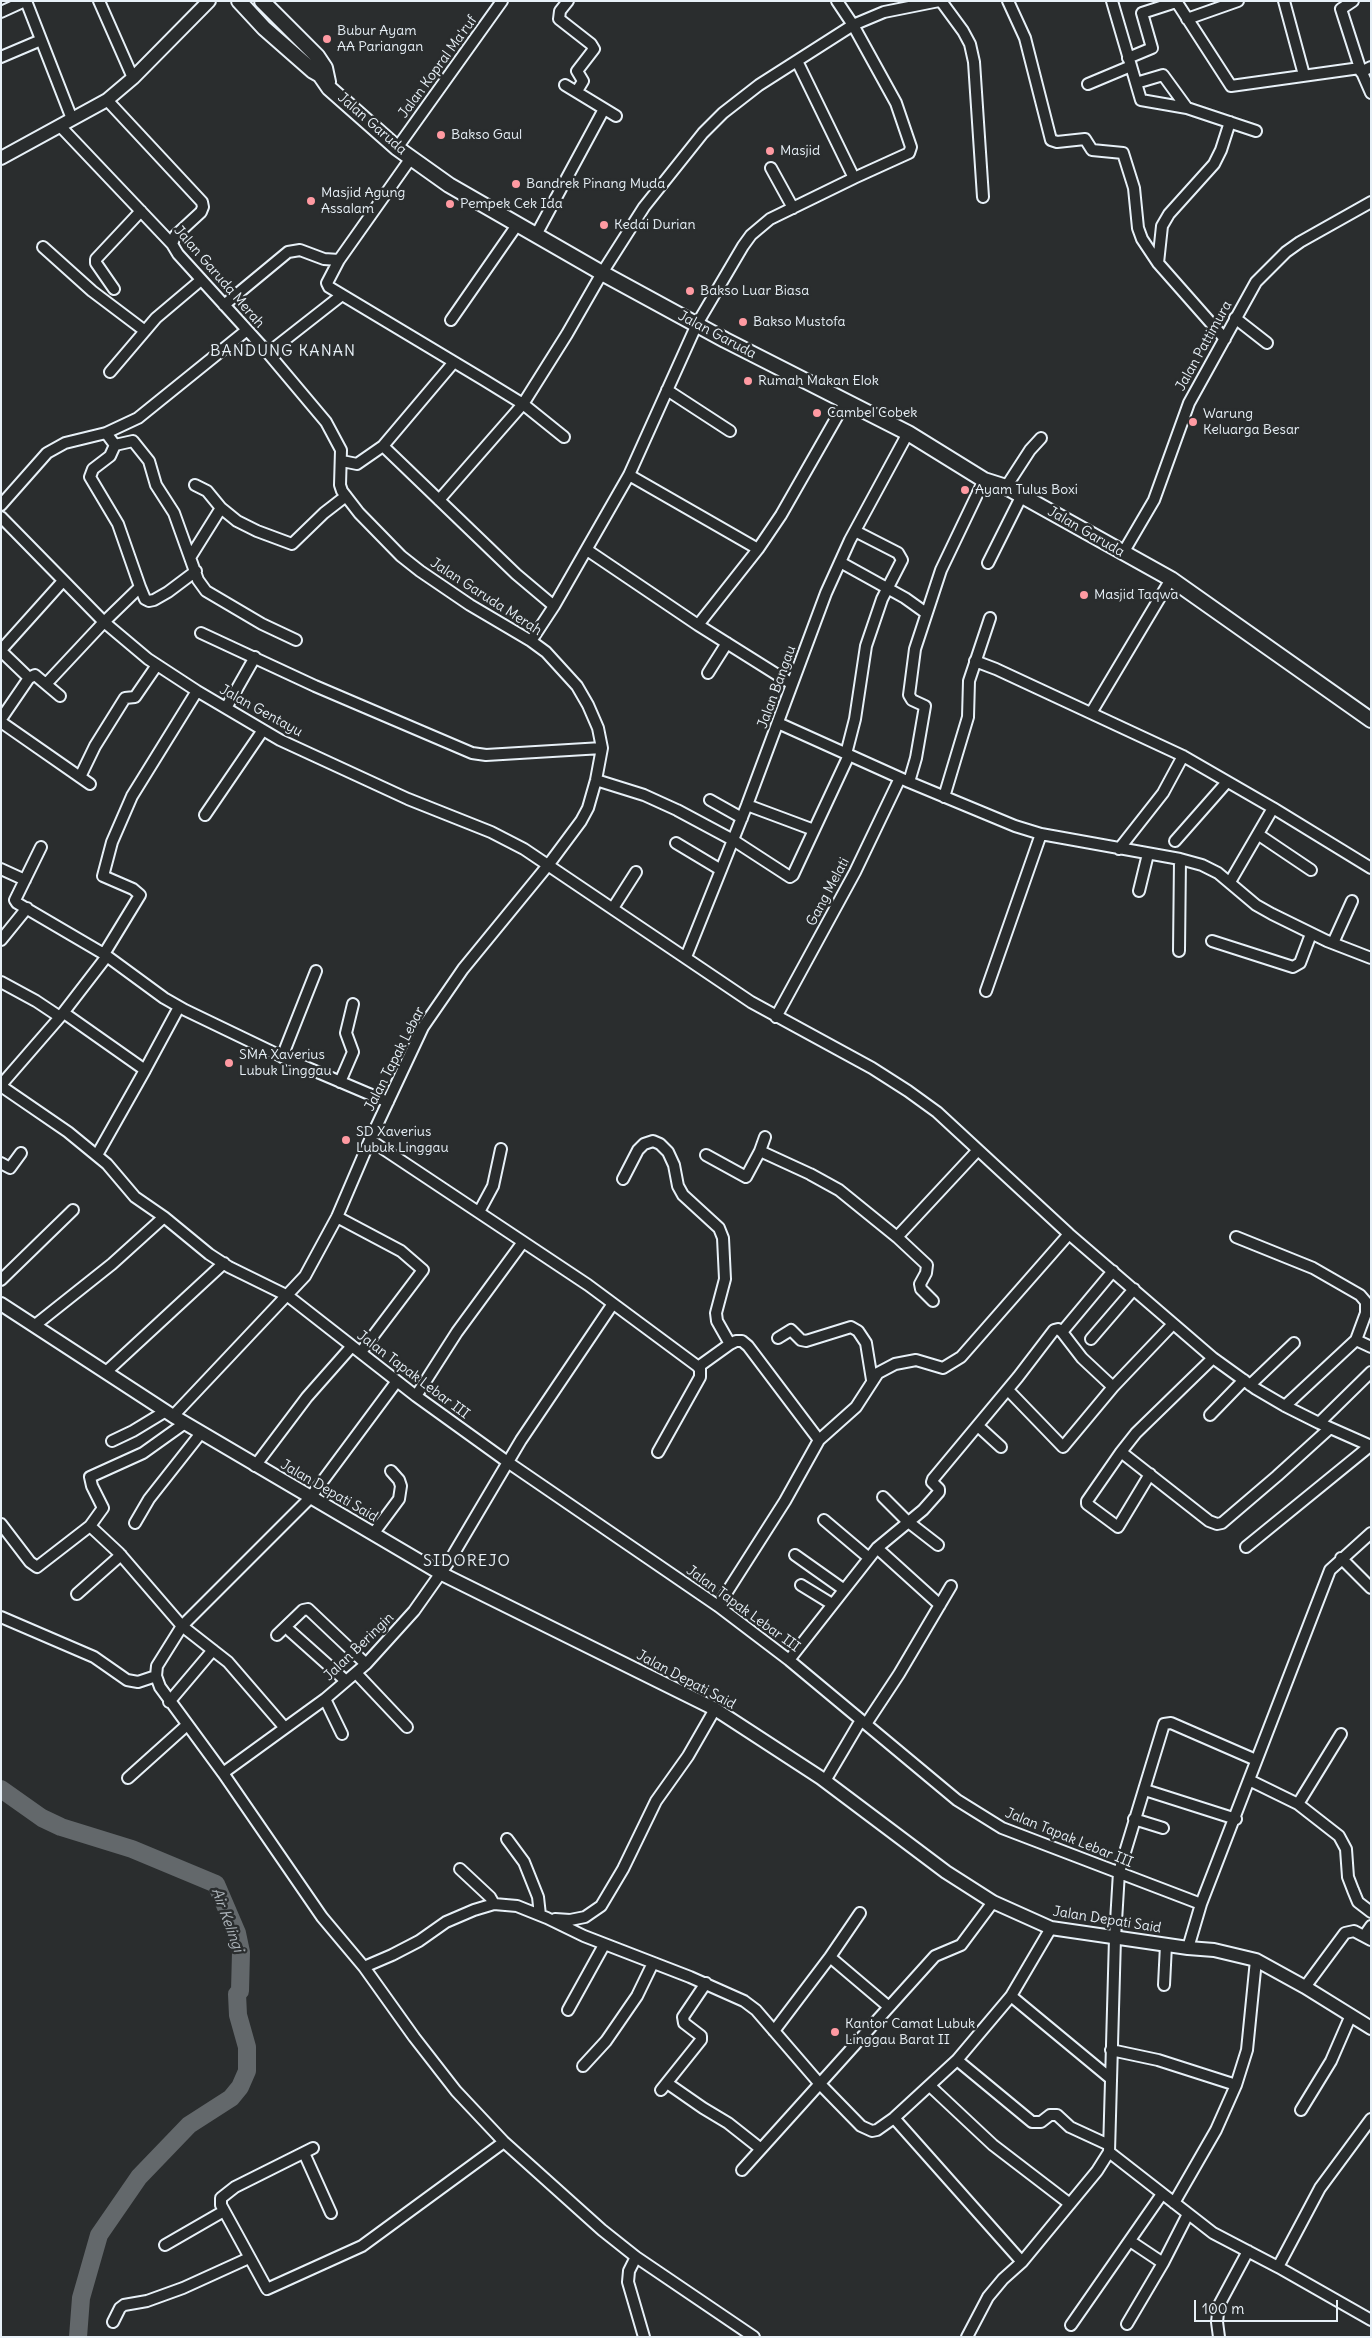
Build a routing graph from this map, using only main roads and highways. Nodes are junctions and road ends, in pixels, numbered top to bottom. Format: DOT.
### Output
graph roads {
  1 [pos="209,1"];
  2 [pos="239,1"];
  3 [pos="262,1"];
  4 [pos="329,88"];
  5 [pos="1,158"];
  6 [pos="1371,720"];
  7 [pos="1,1304"];
  8 [pos="1371,2028"];
  1 -- 5 [label="main road"];
  2 -- 4 [label="highway, Jalan Garuda"];
  3 -- 4 [label="highway, Jalan Garuda"];
  4 -- 6 [label="highway, Jalan Garuda"];
  7 -- 8 [label="main road, Jalan Depati Said"];
}
